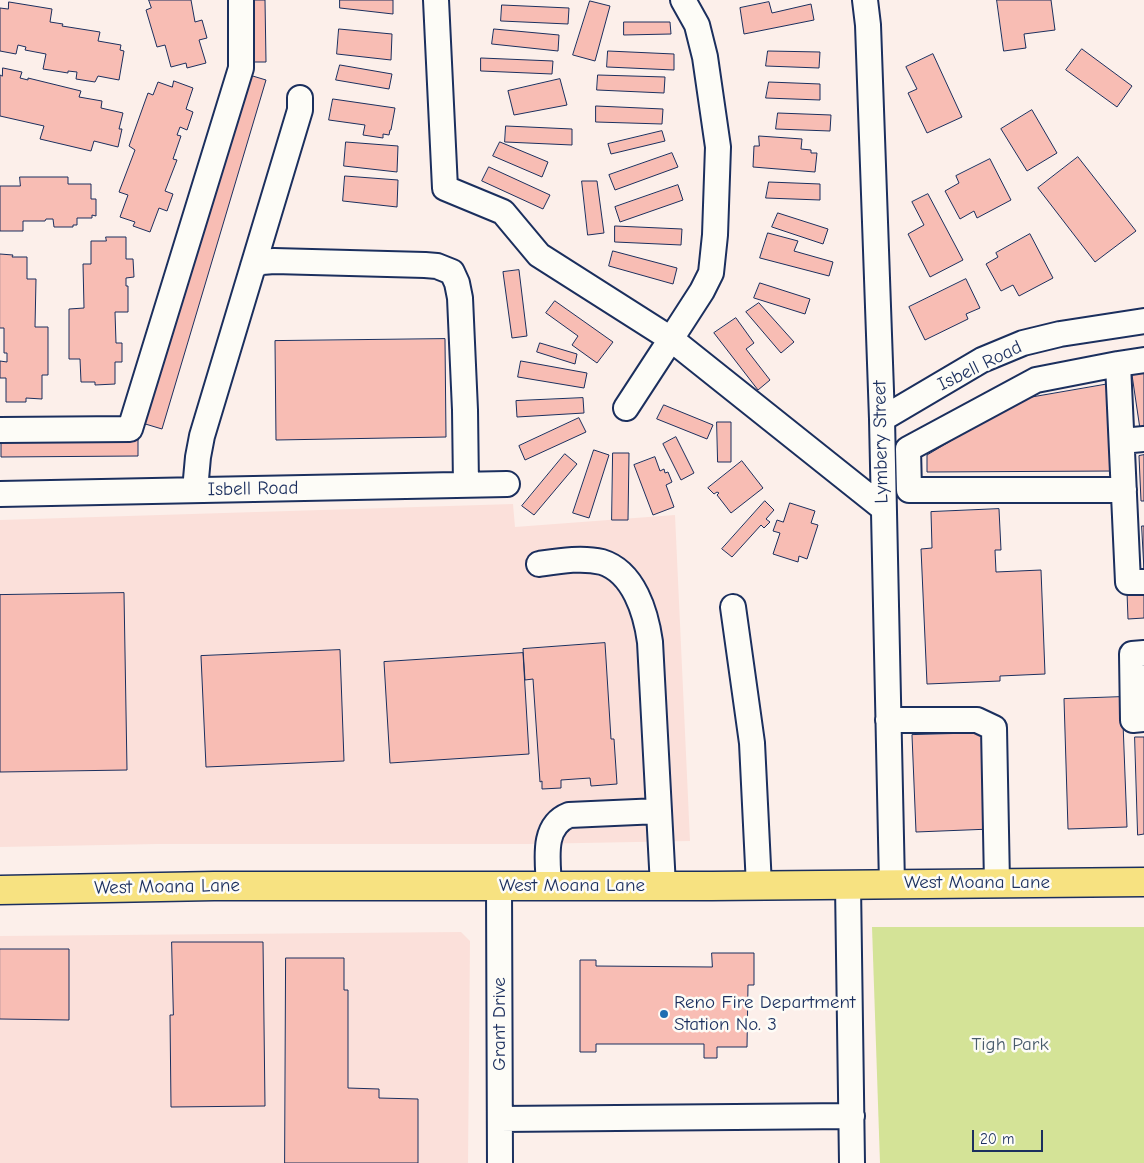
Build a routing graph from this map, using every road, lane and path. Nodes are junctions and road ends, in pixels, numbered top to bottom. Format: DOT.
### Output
graph roads {
  1 [pos="241,0"];
  2 [pos="436,0"];
  3 [pos="683,0"];
  4 [pos="865,0"];
  5 [pos="300,98"];
  6 [pos="253,266"];
  7 [pos="1144,321"];
  8 [pos="671,339"];
  9 [pos="1144,360"];
  10 [pos="1118,364"];
  11 [pos="626,408"];
  12 [pos="882,419"];
  13 [pos="0,430"];
  14 [pos="1133,440"];
  15 [pos="506,484"];
  16 [pos="466,485"];
  17 [pos="195,490"];
  18 [pos="1124,490"];
  19 [pos="0,494"];
  20 [pos="883,508"];
  21 [pos="1134,513"];
  22 [pos="539,564"];
  23 [pos="1144,582"];
  24 [pos="733,607"];
  25 [pos="1144,653"];
  26 [pos="1144,719"];
  27 [pos="888,720"];
  28 [pos="659,811"];
  29 [pos="1144,882"];
  30 [pos="997,883"];
  31 [pos="892,884"];
  32 [pos="848,885"];
  33 [pos="499,886"];
  34 [pos="549,886"];
  35 [pos="663,886"];
  36 [pos="759,886"];
  37 [pos="0,890"];
  38 [pos="852,1116"];
  39 [pos="500,1118"];
  40 [pos="500,1163"];
  41 [pos="852,1163"];
  1 -- 13 [label="street"];
  2 -- 8 [label="street"];
  3 -- 8 [label="street"];
  4 -- 12 [label="street, Lymbery Street"];
  5 -- 6 [label="street"];
  6 -- 16 [label="street"];
  6 -- 17 [label="street"];
  7 -- 12 [label="street, Isbell Road"];
  8 -- 11 [label="street"];
  8 -- 20 [label="street"];
  9 -- 10 [label="street"];
  10 -- 14 [label="street"];
  10 -- 18 [label="street"];
  12 -- 20 [label="street, Lymbery Street"];
  14 -- 18 [label="street"];
  15 -- 16 [label="street, Isbell Road"];
  16 -- 17 [label="street, Isbell Road"];
  17 -- 19 [label="street, Isbell Road"];
  18 -- 21 [label="street"];
  20 -- 27 [label="street, Lymbery Street"];
  21 -- 23 [label="street"];
  22 -- 28 [label="street"];
  24 -- 36 [label="street"];
  25 -- 26 [label="street"];
  27 -- 30 [label="street"];
  27 -- 31 [label="street, Lymbery Street"];
  28 -- 34 [label="street"];
  28 -- 35 [label="street"];
  29 -- 30 [label="main road, West Moana Lane"];
  30 -- 31 [label="main road, West Moana Lane"];
  31 -- 32 [label="main road, West Moana Lane"];
  32 -- 36 [label="main road, West Moana Lane"];
  32 -- 38 [label="street"];
  33 -- 34 [label="main road, West Moana Lane"];
  33 -- 37 [label="main road, West Moana Lane"];
  33 -- 39 [label="street, Grant Drive"];
  34 -- 35 [label="main road, West Moana Lane"];
  35 -- 36 [label="main road, West Moana Lane"];
  38 -- 39 [label="street"];
  38 -- 41 [label="street"];
  39 -- 40 [label="street, Grant Drive"];
}
